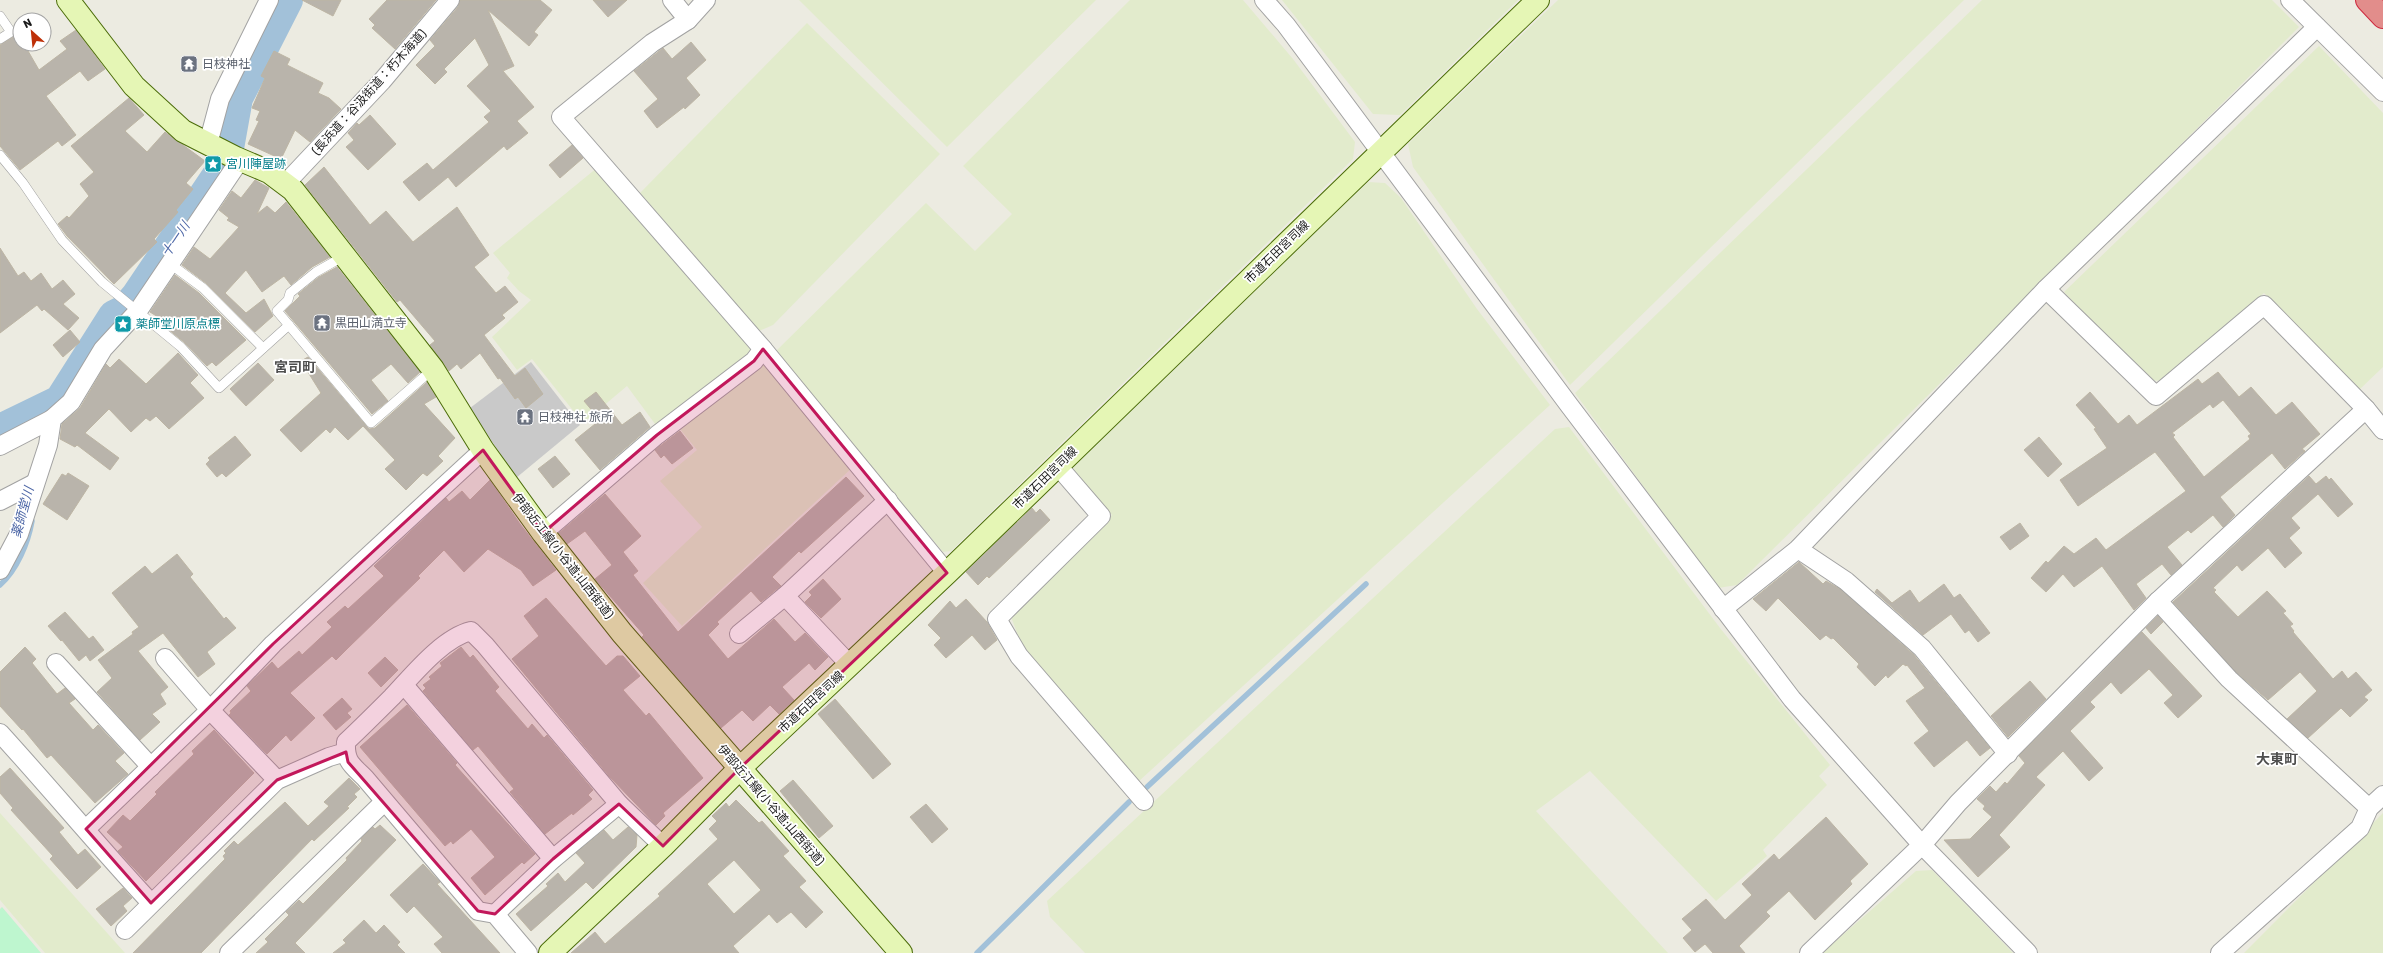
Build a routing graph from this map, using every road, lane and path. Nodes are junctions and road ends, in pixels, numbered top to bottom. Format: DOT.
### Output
graph roads {
  1 [pos="68,0"];
  2 [pos="269,0"];
  3 [pos="450,0"];
  4 [pos="672,0"];
  5 [pos="706,0"];
  6 [pos="1264,0"];
  7 [pos="1538,0"];
  8 [pos="2290,0"];
  9 [pos="2367,0"];
  10 [pos="0,16"];
  11 [pos="2383,17"];
  12 [pos="688,20"];
  13 [pos="2317,27"];
  14 [pos="0,39"];
  15 [pos="2383,92"];
  16 [pos="1381,151"];
  17 [pos="226,153"];
  18 [pos="0,155"];
  19 [pos="286,183"];
  20 [pos="344,256"];
  21 [pos="170,263"];
  22 [pos="2046,289"];
  23 [pos="132,306"];
  24 [pos="289,325"];
  25 [pos="263,348"];
  26 [pos="763,349"];
  27 [pos="433,369"];
  28 [pos="2366,409"];
  29 [pos="52,419"];
  30 [pos="2383,430"];
  31 [pos="0,446"];
  32 [pos="483,450"];
  33 [pos="1057,465"];
  34 [pos="35,483"];
  35 [pos="888,500"];
  36 [pos="0,501"];
  37 [pos="543,533"];
  38 [pos="1798,549"];
  39 [pos="0,570"];
  40 [pos="947,573"];
  41 [pos="785,596"];
  42 [pos="2158,601"];
  43 [pos="1723,609"];
  44 [pos="739,634"];
  45 [pos="165,658"];
  46 [pos="56,662"];
  47 [pos="850,665"];
  48 [pos="404,685"];
  49 [pos="210,710"];
  50 [pos="0,733"];
  51 [pos="346,752"];
  52 [pos="2008,754"];
  53 [pos="151,766"];
  54 [pos="739,769"];
  55 [pos="277,780"];
  56 [pos="2383,795"];
  57 [pos="1144,801"];
  58 [pos="384,802"];
  59 [pos="619,804"];
  60 [pos="2369,808"];
  61 [pos="86,829"];
  62 [pos="1922,845"];
  63 [pos="663,846"];
  64 [pos="552,859"];
  65 [pos="151,903"];
  66 [pos="495,914"];
  67 [pos="125,930"];
  68 [pos="229,953"];
  69 [pos="528,953"];
  70 [pos="550,953"];
  71 [pos="902,953"];
  72 [pos="1809,953"];
  73 [pos="2028,953"];
  74 [pos="2220,953"];
  1 -- 17 [label="street, 伊部近江線(小谷道;山西街道)"];
  2 -- 17 [label="street"];
  3 -- 19 [label="street, (長浜道：谷汲街道：朽木海道)"];
  4 -- 12 [label="street"];
  5 -- 12 [label="street"];
  6 -- 16 [label="street"];
  7 -- 16 [label="street, 市道石田宮司線"];
  8 -- 13 [label="street"];
  9 -- 11 [label="highway"];
  10 -- 14 [label="lane"];
  12 -- 26 [label="street"];
  13 -- 15 [label="street"];
  13 -- 22 [label="street"];
  16 -- 33 [label="street, 市道石田宮司線"];
  16 -- 43 [label="street"];
  17 -- 19 [label="street, 伊部近江線(小谷道;山西街道)"];
  17 -- 21 [label="street"];
  18 -- 23 [label="lane"];
  19 -- 20 [label="street, 伊部近江線(小谷道;山西街道)"];
  20 -- 24 [label="lane"];
  20 -- 27 [label="street, 伊部近江線(小谷道;山西街道)"];
  21 -- 23 [label="street"];
  21 -- 25 [label="lane"];
  22 -- 28 [label="street"];
  22 -- 38 [label="street"];
  23 -- 25 [label="lane"];
  23 -- 29 [label="street"];
  24 -- 25 [label="lane"];
  24 -- 27 [label="lane"];
  26 -- 35 [label="street"];
  26 -- 37 [label="street"];
  27 -- 32 [label="street, 伊部近江線(小谷道;山西街道)"];
  28 -- 30 [label="street"];
  28 -- 42 [label="street"];
  29 -- 31 [label="street"];
  29 -- 34 [label="street"];
  32 -- 37 [label="street, 伊部近江線(小谷道;山西街道)"];
  32 -- 49 [label="street"];
  33 -- 40 [label="street, 市道石田宮司線"];
  33 -- 57 [label="street"];
  34 -- 36 [label="street"];
  34 -- 39 [label="street"];
  35 -- 40 [label="street"];
  35 -- 41 [label="street"];
  37 -- 54 [label="street, 伊部近江線(小谷道;山西街道)"];
  38 -- 43 [label="street"];
  38 -- 52 [label="street"];
  40 -- 47 [label="street, 市道石田宮司線"];
  41 -- 44 [label="street"];
  41 -- 47 [label="street"];
  42 -- 52 [label="street"];
  42 -- 60 [label="street"];
  43 -- 62 [label="street"];
  45 -- 49 [label="street"];
  46 -- 53 [label="street"];
  47 -- 54 [label="street, 市道石田宮司線"];
  48 -- 51 [label="street"];
  48 -- 59 [label="street"];
  48 -- 64 [label="street"];
  49 -- 53 [label="street"];
  49 -- 55 [label="street"];
  50 -- 61 [label="street"];
  51 -- 55 [label="street"];
  51 -- 58 [label="street"];
  52 -- 62 [label="street"];
  53 -- 61 [label="street"];
  54 -- 63 [label="street, 市道石田宮司線"];
  54 -- 71 [label="street, 伊部近江線(小谷道;山西街道)"];
  55 -- 65 [label="street"];
  56 -- 60 [label="street"];
  58 -- 66 [label="street"];
  58 -- 68 [label="street"];
  59 -- 63 [label="street"];
  59 -- 64 [label="street"];
  60 -- 74 [label="street"];
  61 -- 65 [label="street"];
  62 -- 72 [label="street"];
  62 -- 73 [label="street"];
  63 -- 70 [label="street, 市道石田宮司線"];
  64 -- 66 [label="street"];
  65 -- 67 [label="street"];
  66 -- 69 [label="street"];
}
